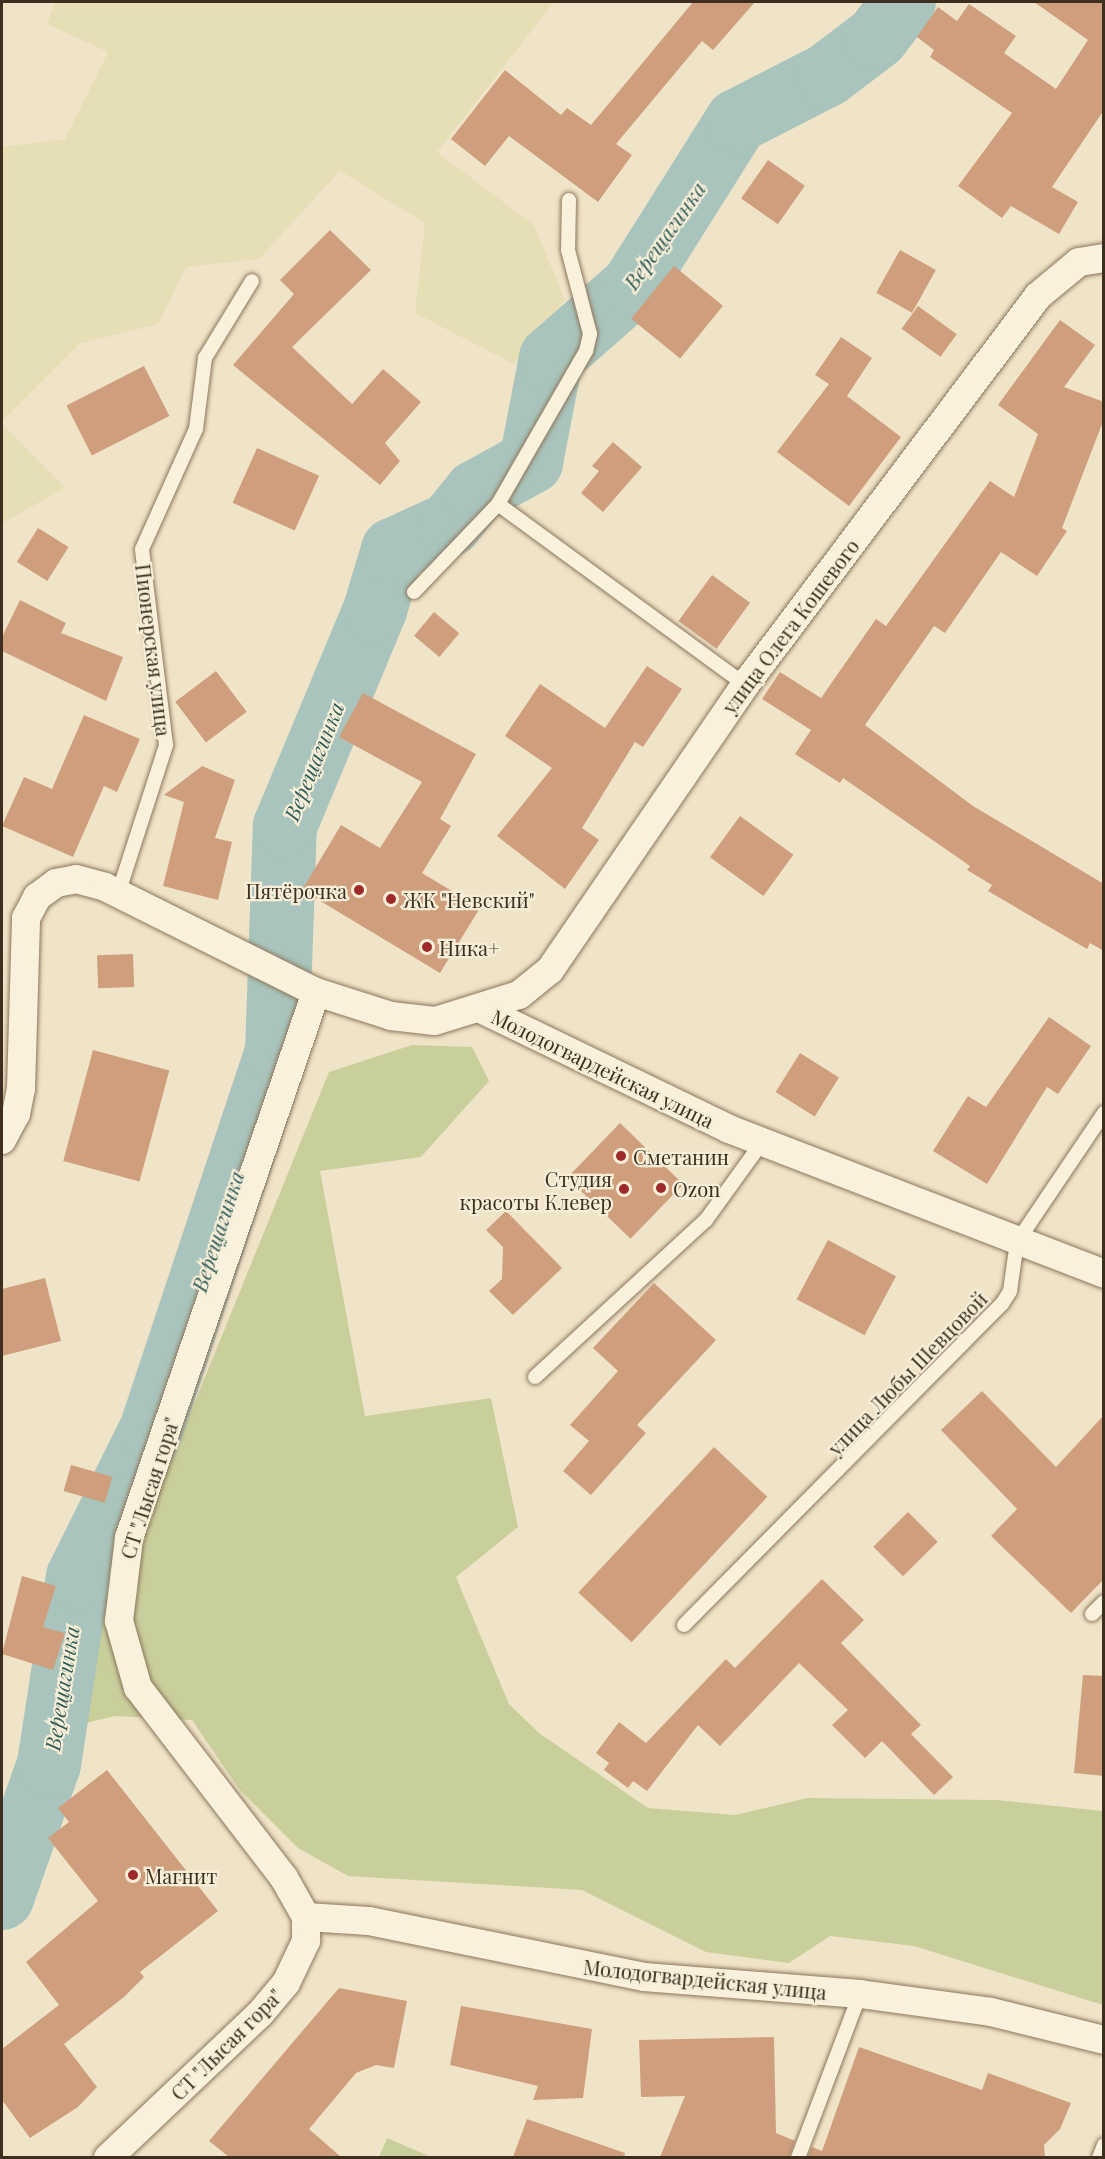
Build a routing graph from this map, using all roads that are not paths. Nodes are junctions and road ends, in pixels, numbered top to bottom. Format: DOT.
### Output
graph roads {
  1 [pos="569,200"];
  2 [pos="1103,255"];
  3 [pos="252,281"];
  4 [pos="498,504"];
  5 [pos="414,592"];
  6 [pos="745,685"];
  7 [pos="112,890"];
  8 [pos="316,992"];
  9 [pos="483,1010"];
  10 [pos="1104,1113"];
  11 [pos="2,1140"];
  12 [pos="763,1142"];
  13 [pos="1017,1242"];
  14 [pos="1104,1274"];
  15 [pos="535,1377"];
  16 [pos="1104,1602"];
  17 [pos="1092,1614"];
  18 [pos="684,1625"];
  19 [pos="306,1917"];
  20 [pos="860,1994"];
  21 [pos="1104,2040"];
  22 [pos="1104,2145"];
  23 [pos="108,2157"];
  24 [pos="798,2157"];
  25 [pos="1099,2157"];
  1 -- 4 [label="lane"];
  2 -- 6 [label="street, улица Олега Кошевого"];
  3 -- 7 [label="lane, Пионерская улица"];
  4 -- 5 [label="lane"];
  4 -- 6 [label="lane"];
  6 -- 9 [label="street, улица Олега Кошевого"];
  7 -- 8 [label="street, Молодогвардейская улица"];
  7 -- 11 [label="street"];
  8 -- 9 [label="street, Молодогвардейская улица"];
  8 -- 19 [label="street, СТ \"Лысая гора\""];
  9 -- 12 [label="street, Молодогвардейская улица"];
  10 -- 13 [label="lane, улица Любы Шевцовой"];
  12 -- 13 [label="street, Молодогвардейская улица"];
  12 -- 15 [label="lane"];
  13 -- 14 [label="street, Молодогвардейская улица"];
  13 -- 18 [label="lane, улица Любы Шевцовой"];
  16 -- 17 [label="lane"];
  19 -- 20 [label="street, Молодогвардейская улица"];
  19 -- 23 [label="street, СТ \"Лысая гора\""];
  20 -- 21 [label="street, Молодогвардейская улица"];
  20 -- 24 [label="lane"];
  22 -- 25 [label="lane"];
}
